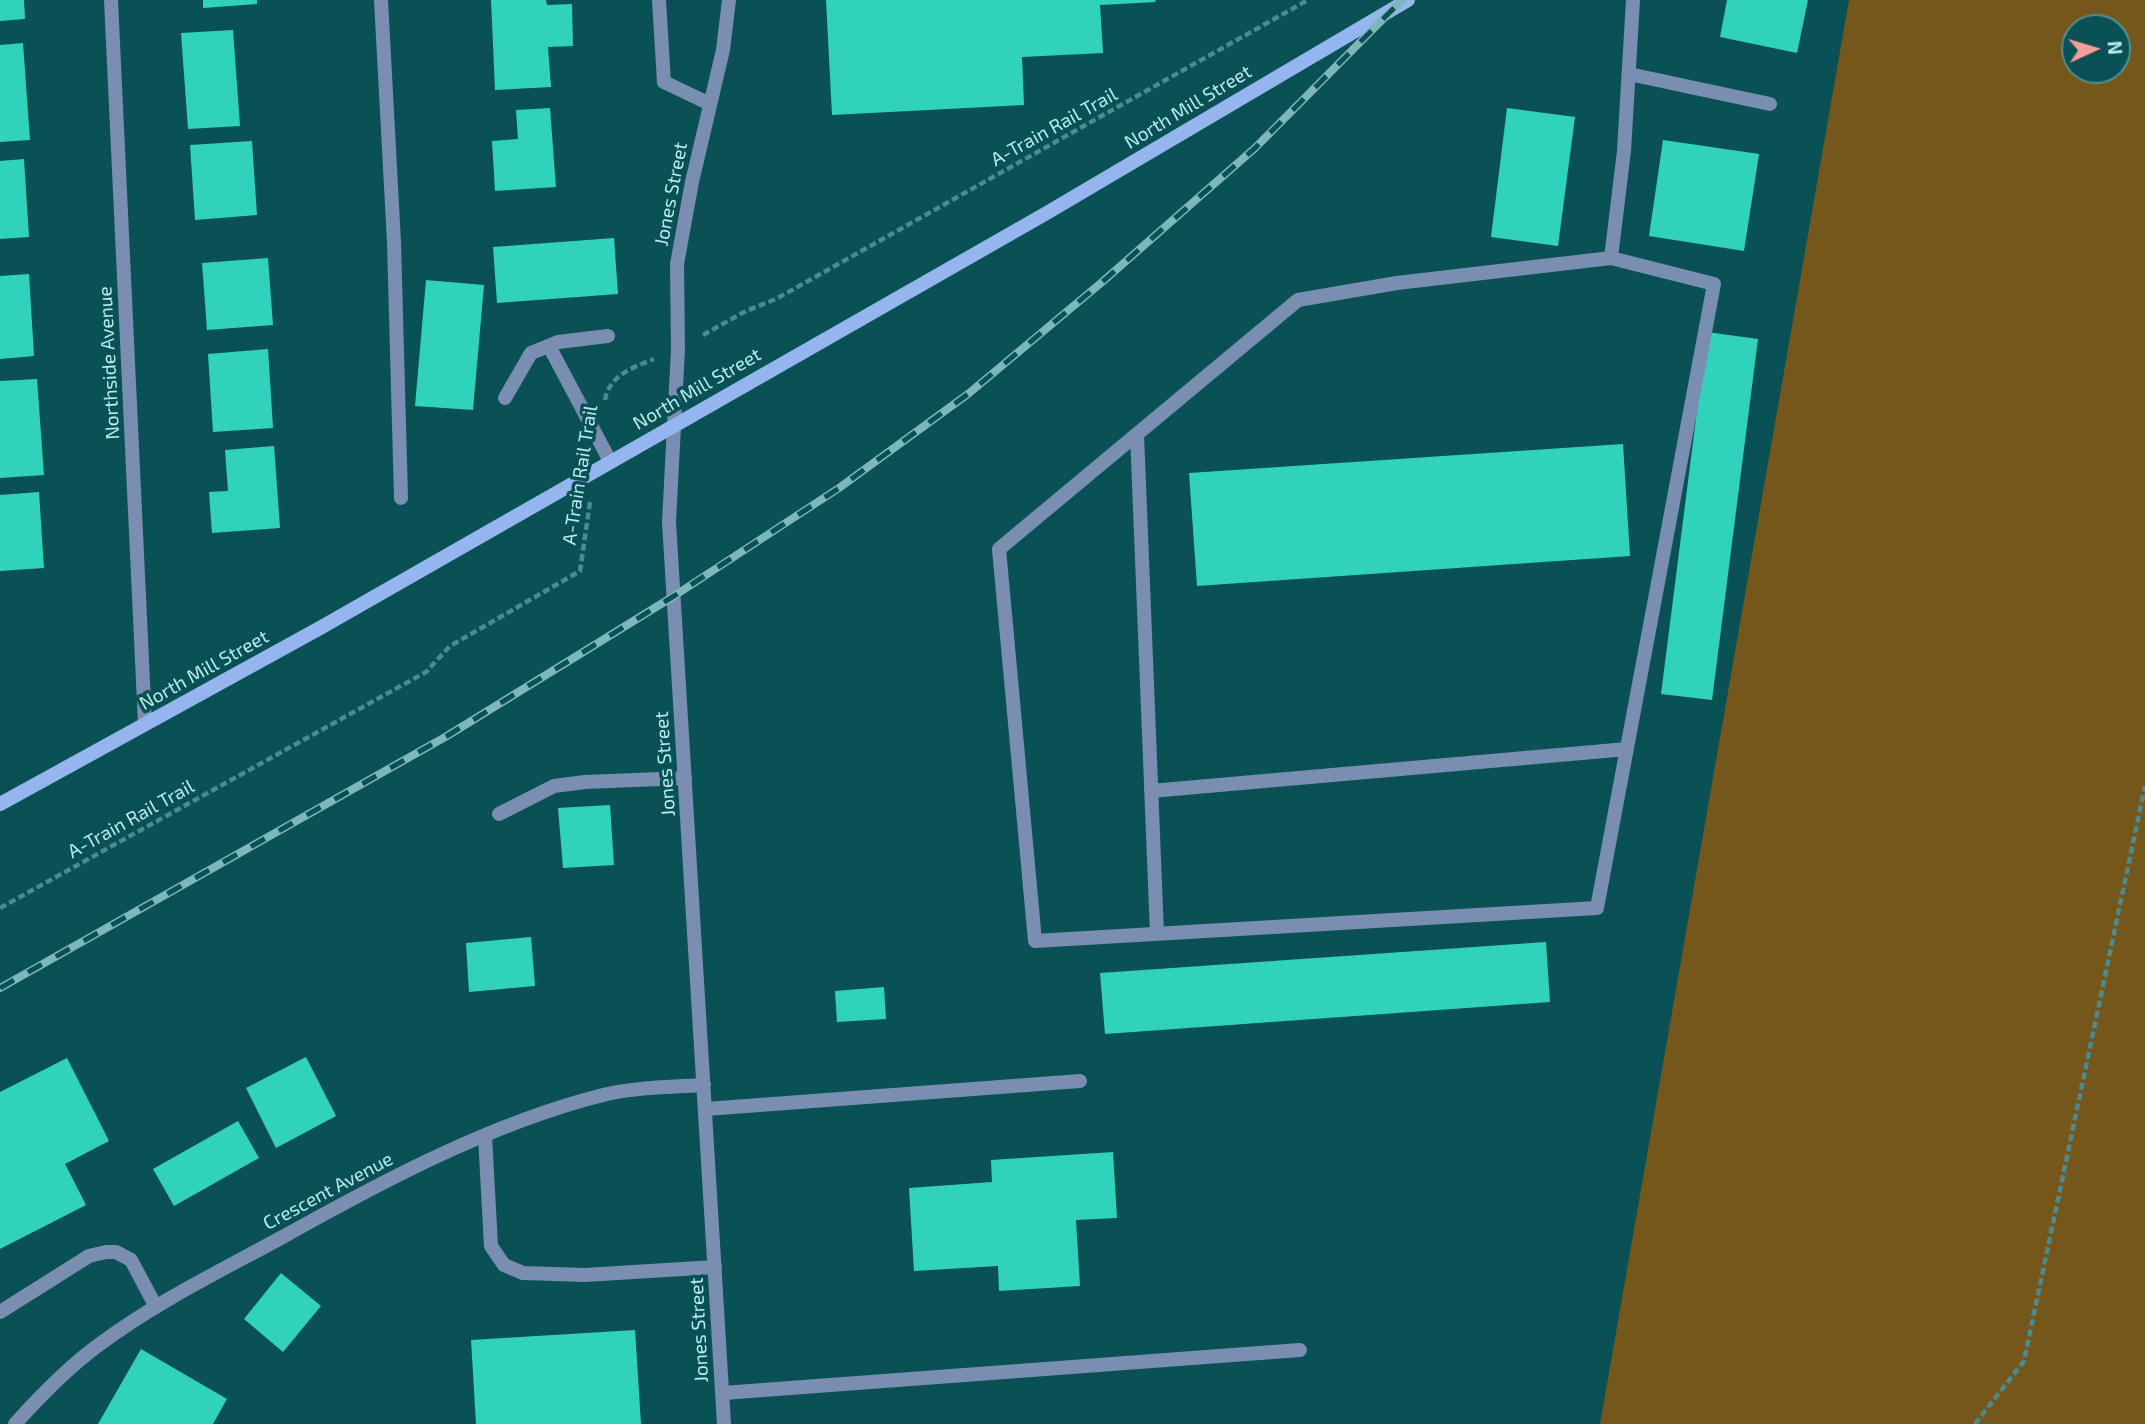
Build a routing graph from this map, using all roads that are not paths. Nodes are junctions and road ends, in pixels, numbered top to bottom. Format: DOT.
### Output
graph roads {
  1 [pos="111,0"];
  2 [pos="381,0"];
  3 [pos="659,0"];
  4 [pos="729,0"];
  5 [pos="1408,0"];
  6 [pos="1633,0"];
  7 [pos="1629,74"];
  8 [pos="710,104"];
  9 [pos="1770,104"];
  10 [pos="1611,258"];
  11 [pos="608,336"];
  12 [pos="550,346"];
  13 [pos="505,398"];
  14 [pos="675,424"];
  15 [pos="1138,434"];
  16 [pos="610,461"];
  17 [pos="401,498"];
  18 [pos="145,724"];
  19 [pos="1627,749"];
  20 [pos="685,778"];
  21 [pos="1151,791"];
  22 [pos="0,804"];
  23 [pos="499,814"];
  24 [pos="1157,934"];
  25 [pos="1080,1081"];
  26 [pos="704,1085"];
  27 [pos="706,1109"];
  28 [pos="485,1136"];
  29 [pos="715,1266"];
  30 [pos="156,1307"];
  31 [pos="0,1312"];
  32 [pos="1300,1350"];
  33 [pos="723,1393"];
  34 [pos="15,1424"];
  35 [pos="724,1424"];
  1 -- 18 [label="street, Northside Avenue"];
  2 -- 17 [label="street"];
  3 -- 8 [label="street"];
  4 -- 8 [label="street, Jones Street"];
  5 -- 14 [label="main road, North Mill Street"];
  6 -- 7 [label="street"];
  7 -- 9 [label="street"];
  7 -- 10 [label="street"];
  8 -- 14 [label="street, Jones Street"];
  10 -- 15 [label="street"];
  10 -- 19 [label="street"];
  11 -- 12 [label="street"];
  12 -- 13 [label="street"];
  12 -- 16 [label="street"];
  14 -- 16 [label="main road, North Mill Street"];
  14 -- 20 [label="street, Jones Street"];
  15 -- 21 [label="street"];
  15 -- 24 [label="street"];
  16 -- 18 [label="main road, North Mill Street"];
  18 -- 22 [label="main road, North Mill Street"];
  19 -- 21 [label="street"];
  19 -- 24 [label="street"];
  20 -- 23 [label="street"];
  20 -- 26 [label="street, Jones Street"];
  21 -- 24 [label="street"];
  25 -- 27 [label="street"];
  26 -- 27 [label="street, Jones Street"];
  26 -- 28 [label="street, Crescent Avenue"];
  27 -- 29 [label="street, Jones Street"];
  28 -- 29 [label="street"];
  28 -- 30 [label="street, Crescent Avenue"];
  29 -- 33 [label="street, Jones Street"];
  30 -- 31 [label="street"];
  30 -- 34 [label="street, Crescent Avenue"];
  32 -- 33 [label="street"];
  33 -- 35 [label="street, Jones Street"];
}
